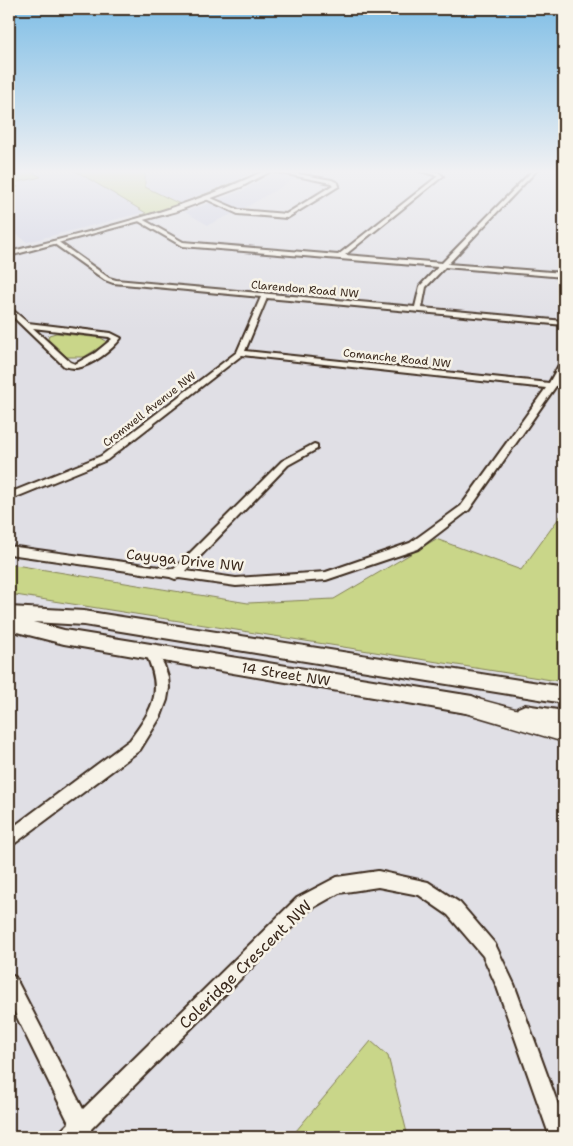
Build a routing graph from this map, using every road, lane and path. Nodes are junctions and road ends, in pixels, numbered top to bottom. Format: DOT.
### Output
graph roads {
  1 [pos="127,223"];
  2 [pos="146,223"];
  3 [pos="381,223"];
  4 [pos="483,223"];
  5 [pos="55,242"];
  6 [pos="9,254"];
  7 [pos="339,257"];
  8 [pos="442,265"];
  9 [pos="564,275"];
  10 [pos="265,295"];
  11 [pos="9,309"];
  12 [pos="418,309"];
  13 [pos="564,323"];
  14 [pos="25,325"];
  15 [pos="240,353"];
  16 [pos="564,363"];
  17 [pos="552,386"];
  18 [pos="314,447"];
  19 [pos="9,497"];
  20 [pos="9,550"];
  21 [pos="175,575"];
  22 [pos="9,614"];
  23 [pos="9,623"];
  24 [pos="151,652"];
  25 [pos="564,695"];
  26 [pos="459,702"];
  27 [pos="564,720"];
  28 [pos="564,732"];
  29 [pos="9,839"];
  30 [pos="9,983"];
  31 [pos="77,1133"];
  32 [pos="560,1137"];
  1 -- 5 [label="street"];
  2 -- 7 [label="street"];
  3 -- 7 [label="street"];
  4 -- 8 [label="street"];
  5 -- 6 [label="street"];
  5 -- 10 [label="street, Clarendon Road NW"];
  7 -- 8 [label="street"];
  8 -- 9 [label="street"];
  8 -- 12 [label="street"];
  10 -- 12 [label="street, Clarendon Road NW"];
  10 -- 15 [label="street, Cromwell Avenue NW"];
  11 -- 14 [label="street"];
  12 -- 13 [label="street, Clarendon Road NW"];
  14 -- 14 [label="street"];
  15 -- 17 [label="street, Comanche Road NW"];
  15 -- 19 [label="street, Cromwell Avenue NW"];
  16 -- 17 [label="street, Cayuga Drive NW"];
  17 -- 21 [label="street, Cayuga Drive NW"];
  18 -- 21 [label="street"];
  20 -- 21 [label="street, Cayuga Drive NW"];
  22 -- 25 [label="main road, 14 Street NW"];
  23 -- 24 [label="main road, 14 Street NW"];
  24 -- 26 [label="main road, 14 Street NW"];
  24 -- 29 [label="street"];
  26 -- 27 [label="main road, 14 Street NW"];
  26 -- 28 [label="main road"];
  30 -- 31 [label="street"];
  31 -- 32 [label="street, Coleridge Crescent NW"];
}
